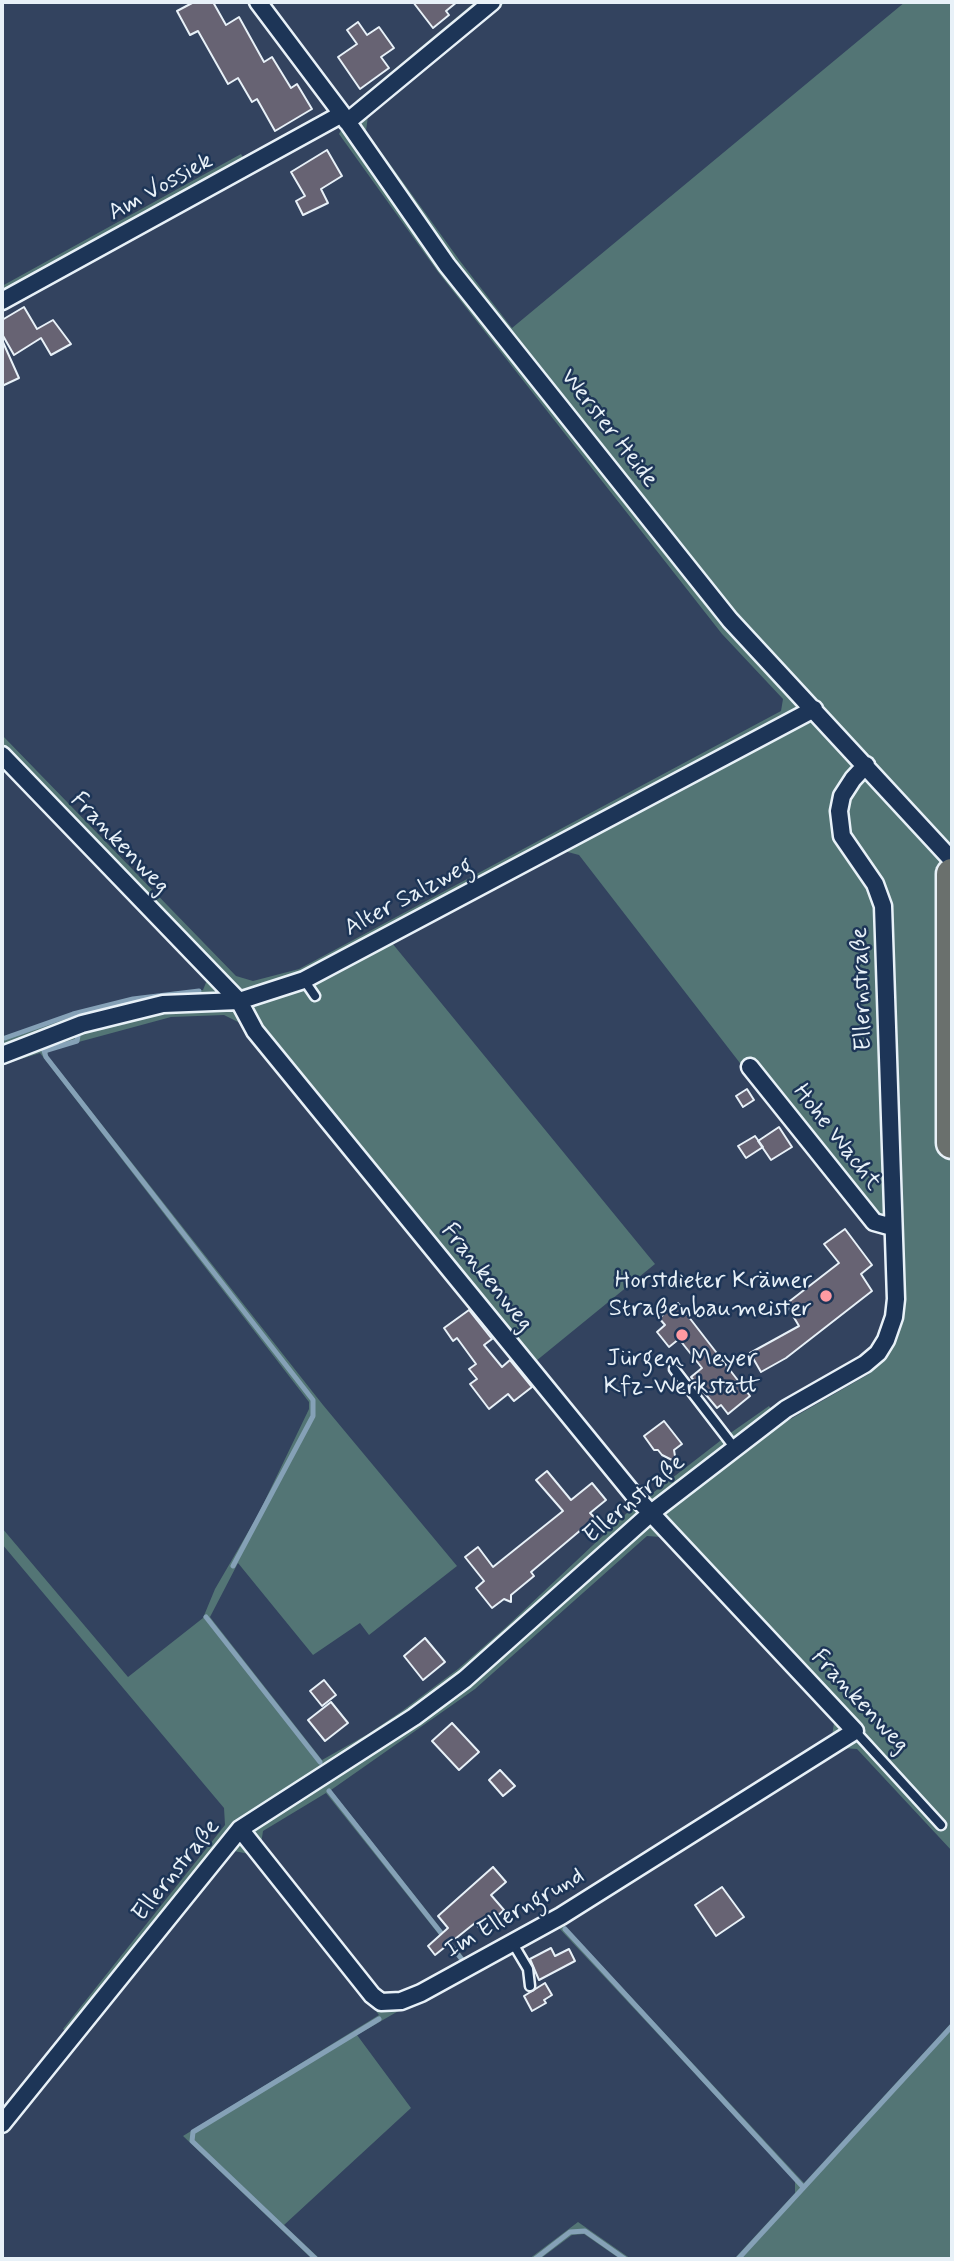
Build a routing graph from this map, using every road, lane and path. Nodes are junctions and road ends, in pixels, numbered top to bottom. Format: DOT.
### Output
graph roads {
  1 [pos="258,2"];
  2 [pos="492,2"];
  3 [pos="344,118"];
  4 [pos="2,301"];
  5 [pos="814,709"];
  6 [pos="2,755"];
  7 [pos="866,765"];
  8 [pos="952,860"];
  9 [pos="952,874"];
  10 [pos="304,980"];
  11 [pos="315,996"];
  12 [pos="239,1001"];
  13 [pos="2,1055"];
  14 [pos="750,1067"];
  15 [pos="952,1143"];
  16 [pos="892,1227"];
  17 [pos="674,1370"];
  18 [pos="734,1447"];
  19 [pos="651,1513"];
  20 [pos="855,1731"];
  21 [pos="941,1825"];
  22 [pos="240,1829"];
  23 [pos="512,1942"];
  24 [pos="530,1986"];
  25 [pos="2,2124"];
  1 -- 3 [label="street, Werster Heide"];
  2 -- 3 [label="street, Am Vossiek"];
  3 -- 4 [label="street, Am Vossiek"];
  3 -- 5 [label="street, Werster Heide"];
  5 -- 7 [label="street, Werster Heide"];
  5 -- 10 [label="street, Alter Salzweg"];
  6 -- 12 [label="street, Frankenweg"];
  7 -- 8 [label="street, Werster Heide"];
  7 -- 16 [label="street, Ellernstraße"];
  9 -- 15 [label="highway"];
  10 -- 11 [label="lane"];
  10 -- 12 [label="street, Alter Salzweg"];
  12 -- 13 [label="street, Alter Salzweg"];
  12 -- 19 [label="street, Frankenweg"];
  14 -- 16 [label="street, Hohe Wacht"];
  16 -- 18 [label="street, Ellernstraße"];
  17 -- 18 [label="lane"];
  18 -- 19 [label="street, Ellernstraße"];
  19 -- 20 [label="street, Frankenweg"];
  19 -- 22 [label="street, Ellernstraße"];
  20 -- 21 [label="lane, Frankenweg"];
  20 -- 23 [label="street, Im Ellerngrund"];
  22 -- 23 [label="street, Im Ellerngrund"];
  22 -- 25 [label="street, Ellernstraße"];
  23 -- 24 [label="lane"];
}
